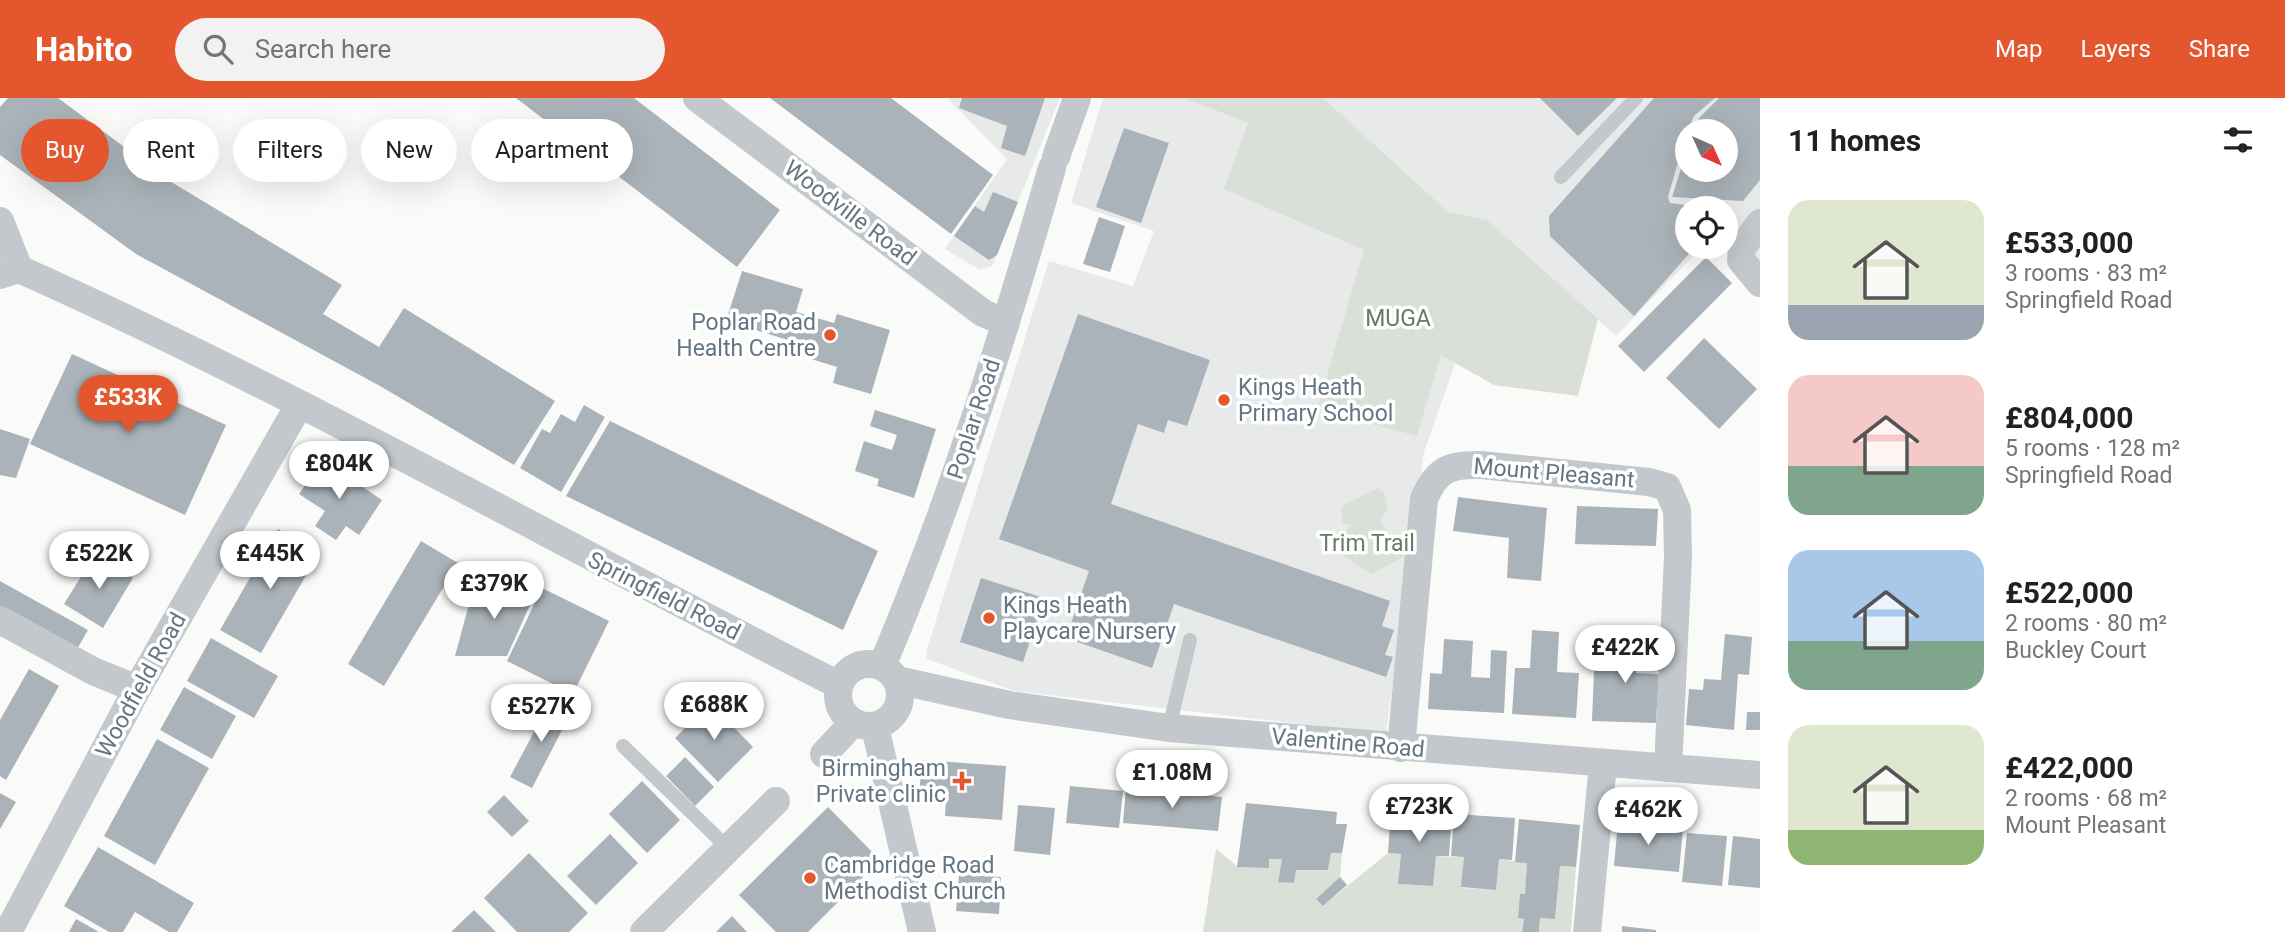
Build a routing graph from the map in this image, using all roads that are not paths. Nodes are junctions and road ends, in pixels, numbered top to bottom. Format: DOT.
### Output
graph roads {
  1 [pos="697,98"];
  2 [pos="1077,98"];
  3 [pos="1636,98"];
  4 [pos="1561,177"];
  5 [pos="0,221"];
  6 [pos="1760,223"];
  7 [pos="10,272"];
  8 [pos="1760,283"];
  9 [pos="1006,323"];
  10 [pos="299,405"];
  11 [pos="0,620"];
  12 [pos="1190,640"];
  13 [pos="890,673"];
  14 [pos="839,685"];
  15 [pos="137,689"];
  16 [pos="864,725"];
  17 [pos="1169,729"];
  18 [pos="623,746"];
  19 [pos="1401,748"];
  20 [pos="824,754"];
  21 [pos="1602,764"];
  22 [pos="1668,768"];
  23 [pos="1760,775"];
  24 [pos="776,801"];
  25 [pos="728,848"];
  26 [pos="8,932"];
  27 [pos="644,932"];
  28 [pos="922,932"];
  29 [pos="1587,932"];
  1 -- 9 [label="street, Woodville Road"];
  2 -- 9 [label="street, Poplar Road"];
  3 -- 4 [label="lane"];
  5 -- 7 [label="street"];
  6 -- 8 [label="street"];
  7 -- 10 [label="street, Springfield Road"];
  9 -- 13 [label="street, Poplar Road"];
  10 -- 14 [label="street, Springfield Road"];
  10 -- 15 [label="street, Woodfield Road"];
  11 -- 15 [label="street"];
  12 -- 17 [label="lane"];
  13 -- 14 [label="street"];
  13 -- 16 [label="street"];
  13 -- 17 [label="street, Valentine Road"];
  14 -- 16 [label="street"];
  15 -- 26 [label="street, Woodfield Road"];
  16 -- 20 [label="street"];
  16 -- 28 [label="street"];
  17 -- 19 [label="street, Valentine Road"];
  18 -- 25 [label="lane"];
  19 -- 21 [label="street, Valentine Road"];
  19 -- 22 [label="street, Mount Pleasant"];
  21 -- 22 [label="street, Valentine Road"];
  21 -- 29 [label="street"];
  22 -- 23 [label="street, Valentine Road"];
  24 -- 25 [label="street"];
  25 -- 27 [label="street"];
}
